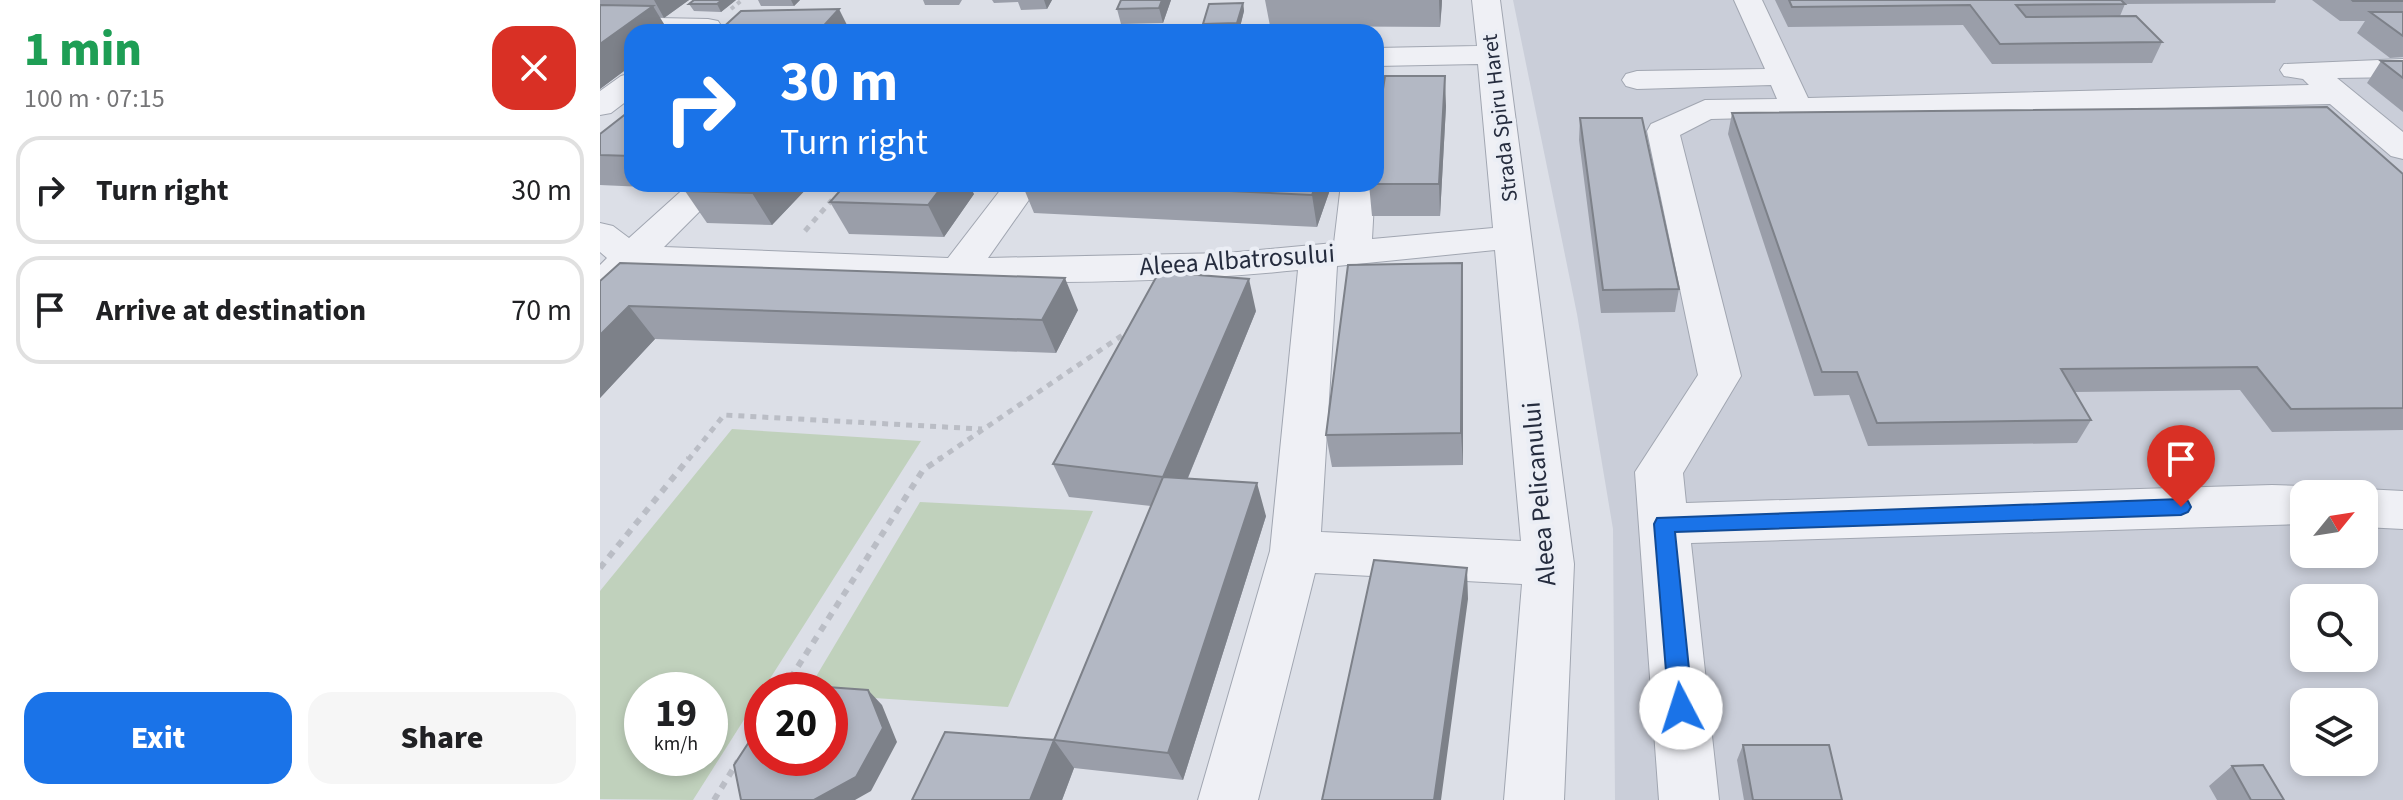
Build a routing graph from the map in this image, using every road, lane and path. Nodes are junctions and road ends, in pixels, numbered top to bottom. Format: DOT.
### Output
graph roads {
  1 [pos="1486,0"];
  2 [pos="1748,0"];
  3 [pos="624,25"];
  4 [pos="600,28"];
  5 [pos="1492,55"];
  6 [pos="1384,57"];
  7 [pos="2403,68"];
  8 [pos="2309,69"];
  9 [pos="1943,75"];
  10 [pos="1637,80"];
  11 [pos="624,88"];
  12 [pos="1799,88"];
  13 [pos="2338,94"];
  14 [pos="600,106"];
  15 [pos="2403,149"];
  16 [pos="701,192"];
  17 [pos="1017,192"];
  18 [pos="1355,192"];
  19 [pos="836,195"];
  20 [pos="600,234"];
  21 [pos="1514,237"];
  22 [pos="1336,253"];
  23 [pos="631,258"];
  24 [pos="776,264"];
  25 [pos="959,271"];
  26 [pos="600,286"];
  27 [pos="1137,325"];
  28 [pos="983,429"];
  29 [pos="2290,505"];
  30 [pos="2378,509"];
  31 [pos="2403,510"];
  32 [pos="1664,524"];
  33 [pos="1295,551"];
  34 [pos="1549,564"];
  35 [pos="600,568"];
  36 [pos="794,672"];
  37 [pos="744,752"];
  38 [pos="714,800"];
  39 [pos="1228,800"];
  40 [pos="1534,800"];
  41 [pos="1689,800"];
  1 -- 5 [label="street, Strada Spiru Haret"];
  2 -- 12 [label="street"];
  3 -- 4 [label="street"];
  5 -- 6 [label="street"];
  5 -- 21 [label="street, Strada Spiru Haret"];
  7 -- 8 [label="street"];
  8 -- 9 [label="street"];
  8 -- 13 [label="street"];
  10 -- 12 [label="street"];
  11 -- 14 [label="street"];
  12 -- 13 [label="street"];
  12 -- 32 [label="street"];
  13 -- 15 [label="street"];
  16 -- 23 [label="street"];
  17 -- 25 [label="street"];
  18 -- 22 [label="street"];
  19 -- 24 [label="path"];
  20 -- 23 [label="street"];
  21 -- 22 [label="street, Aleea Albatrosului"];
  21 -- 34 [label="street, Aleea Pelicanului"];
  22 -- 25 [label="street, Aleea Albatrosului"];
  22 -- 33 [label="street"];
  23 -- 24 [label="street, Aleea Albatrosului"];
  23 -- 26 [label="street"];
  24 -- 25 [label="street, Aleea Albatrosului"];
  27 -- 28 [label="path"];
  28 -- 35 [label="path"];
  28 -- 36 [label="path"];
  29 -- 32 [label="street"];
  30 -- 31 [label="street"];
  32 -- 41 [label="street"];
  33 -- 34 [label="street"];
  33 -- 39 [label="street"];
  34 -- 40 [label="street, Aleea Pelicanului"];
  37 -- 38 [label="path"];
}
